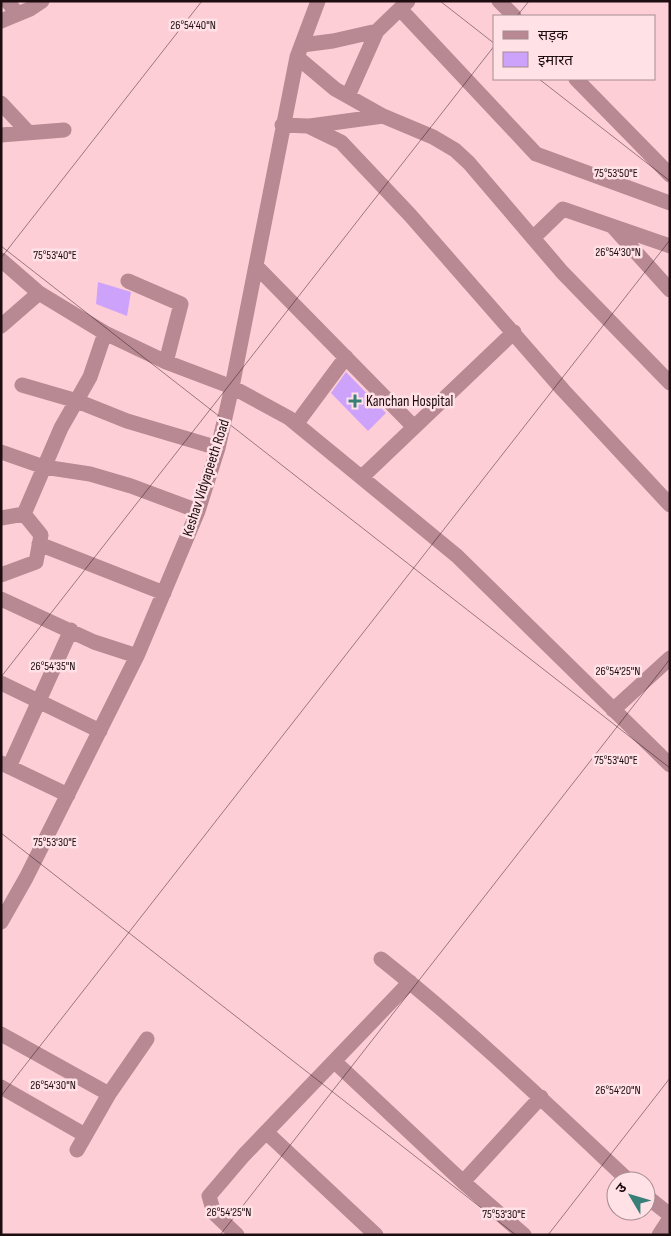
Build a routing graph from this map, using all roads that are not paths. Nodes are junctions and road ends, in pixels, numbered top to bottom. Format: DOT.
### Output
graph roads {
  1 [pos="7,1"];
  2 [pos="42,1"];
  3 [pos="318,1"];
  4 [pos="499,1"];
  5 [pos="404,6"];
  6 [pos="18,14"];
  7 [pos="513,15"];
  8 [pos="1,21"];
  9 [pos="376,31"];
  10 [pos="299,51"];
  11 [pos="577,80"];
  12 [pos="348,96"];
  13 [pos="1,103"];
  14 [pos="383,116"];
  15 [pos="282,125"];
  16 [pos="308,126"];
  17 [pos="64,130"];
  18 [pos="29,133"];
  19 [pos="1,135"];
  20 [pos="670,175"];
  21 [pos="670,204"];
  22 [pos="613,227"];
  23 [pos="533,238"];
  24 [pos="670,246"];
  25 [pos="1,260"];
  26 [pos="256,266"];
  27 [pos="128,281"];
  28 [pos="670,290"];
  29 [pos="39,294"];
  30 [pos="1,326"];
  31 [pos="514,332"];
  32 [pos="105,333"];
  33 [pos="346,357"];
  34 [pos="166,362"];
  35 [pos="670,383"];
  36 [pos="22,386"];
  37 [pos="232,387"];
  38 [pos="77,401"];
  39 [pos="297,423"];
  40 [pos="414,427"];
  41 [pos="218,448"];
  42 [pos="1,452"];
  43 [pos="44,467"];
  44 [pos="363,476"];
  45 [pos="670,505"];
  46 [pos="198,511"];
  47 [pos="24,514"];
  48 [pos="1,518"];
  49 [pos="39,544"];
  50 [pos="1,575"];
  51 [pos="164,593"];
  52 [pos="1,600"];
  53 [pos="71,630"];
  54 [pos="137,656"];
  55 [pos="670,658"];
  56 [pos="1,683"];
  57 [pos="39,701"];
  58 [pos="613,710"];
  59 [pos="100,731"];
  60 [pos="5,765"];
  61 [pos="670,765"];
  62 [pos="68,795"];
  63 [pos="1,922"];
  64 [pos="381,959"];
  65 [pos="410,982"];
  66 [pos="1,1034"];
  67 [pos="147,1039"];
  68 [pos="335,1062"];
  69 [pos="1,1087"];
  70 [pos="109,1094"];
  71 [pos="541,1097"];
  72 [pos="266,1132"];
  73 [pos="85,1135"];
  74 [pos="77,1150"];
  75 [pos="619,1171"];
  76 [pos="463,1182"];
  77 [pos="656,1206"];
  78 [pos="669,1218"];
  79 [pos="237,1235"];
  80 [pos="376,1235"];
  81 [pos="524,1235"];
  82 [pos="659,1235"];
  1 -- 6 [label="street"];
  2 -- 6 [label="street"];
  3 -- 10 [label="street, Keshav Vidyapeeth Road"];
  4 -- 7 [label="street"];
  5 -- 9 [label="street"];
  5 -- 21 [label="street"];
  6 -- 8 [label="street"];
  9 -- 10 [label="street"];
  9 -- 12 [label="street"];
  10 -- 12 [label="street"];
  10 -- 15 [label="street, Keshav Vidyapeeth Road"];
  11 -- 20 [label="street"];
  12 -- 14 [label="street"];
  13 -- 18 [label="street"];
  14 -- 16 [label="street"];
  14 -- 23 [label="street"];
  15 -- 16 [label="street"];
  15 -- 26 [label="street, Keshav Vidyapeeth Road"];
  16 -- 31 [label="street"];
  17 -- 18 [label="street"];
  18 -- 19 [label="street"];
  22 -- 23 [label="street"];
  22 -- 24 [label="street"];
  22 -- 28 [label="street"];
  23 -- 35 [label="street"];
  25 -- 29 [label="street"];
  26 -- 33 [label="street"];
  26 -- 37 [label="street, Keshav Vidyapeeth Road"];
  27 -- 34 [label="street"];
  29 -- 30 [label="street"];
  29 -- 32 [label="street"];
  31 -- 40 [label="street"];
  31 -- 45 [label="street"];
  32 -- 34 [label="street"];
  32 -- 38 [label="street"];
  33 -- 39 [label="street"];
  33 -- 40 [label="street"];
  34 -- 37 [label="street"];
  36 -- 38 [label="street"];
  37 -- 39 [label="street"];
  37 -- 41 [label="street, Keshav Vidyapeeth Road"];
  38 -- 41 [label="street"];
  38 -- 43 [label="street"];
  39 -- 44 [label="street"];
  40 -- 44 [label="street"];
  41 -- 46 [label="street, Keshav Vidyapeeth Road"];
  42 -- 43 [label="street"];
  43 -- 46 [label="street"];
  43 -- 47 [label="street"];
  44 -- 58 [label="street"];
  46 -- 51 [label="street, Keshav Vidyapeeth Road"];
  47 -- 48 [label="street"];
  47 -- 49 [label="street"];
  49 -- 50 [label="street"];
  49 -- 51 [label="street"];
  51 -- 54 [label="street, Keshav Vidyapeeth Road"];
  52 -- 53 [label="street"];
  53 -- 54 [label="street"];
  53 -- 57 [label="street"];
  54 -- 59 [label="street, Keshav Vidyapeeth Road"];
  55 -- 58 [label="street"];
  56 -- 57 [label="street"];
  57 -- 59 [label="street"];
  57 -- 60 [label="street"];
  58 -- 61 [label="street"];
  59 -- 62 [label="street, Keshav Vidyapeeth Road"];
  60 -- 62 [label="street"];
  62 -- 63 [label="street, Keshav Vidyapeeth Road"];
  64 -- 65 [label="street"];
  65 -- 68 [label="street"];
  65 -- 71 [label="street"];
  66 -- 70 [label="street"];
  67 -- 70 [label="street"];
  68 -- 72 [label="street"];
  68 -- 76 [label="street"];
  69 -- 73 [label="street"];
  70 -- 73 [label="street"];
  71 -- 75 [label="street"];
  71 -- 76 [label="street"];
  72 -- 79 [label="street"];
  72 -- 80 [label="street"];
  73 -- 74 [label="street"];
  76 -- 81 [label="street"];
  77 -- 78 [label="street"];
  78 -- 82 [label="street"];
}
